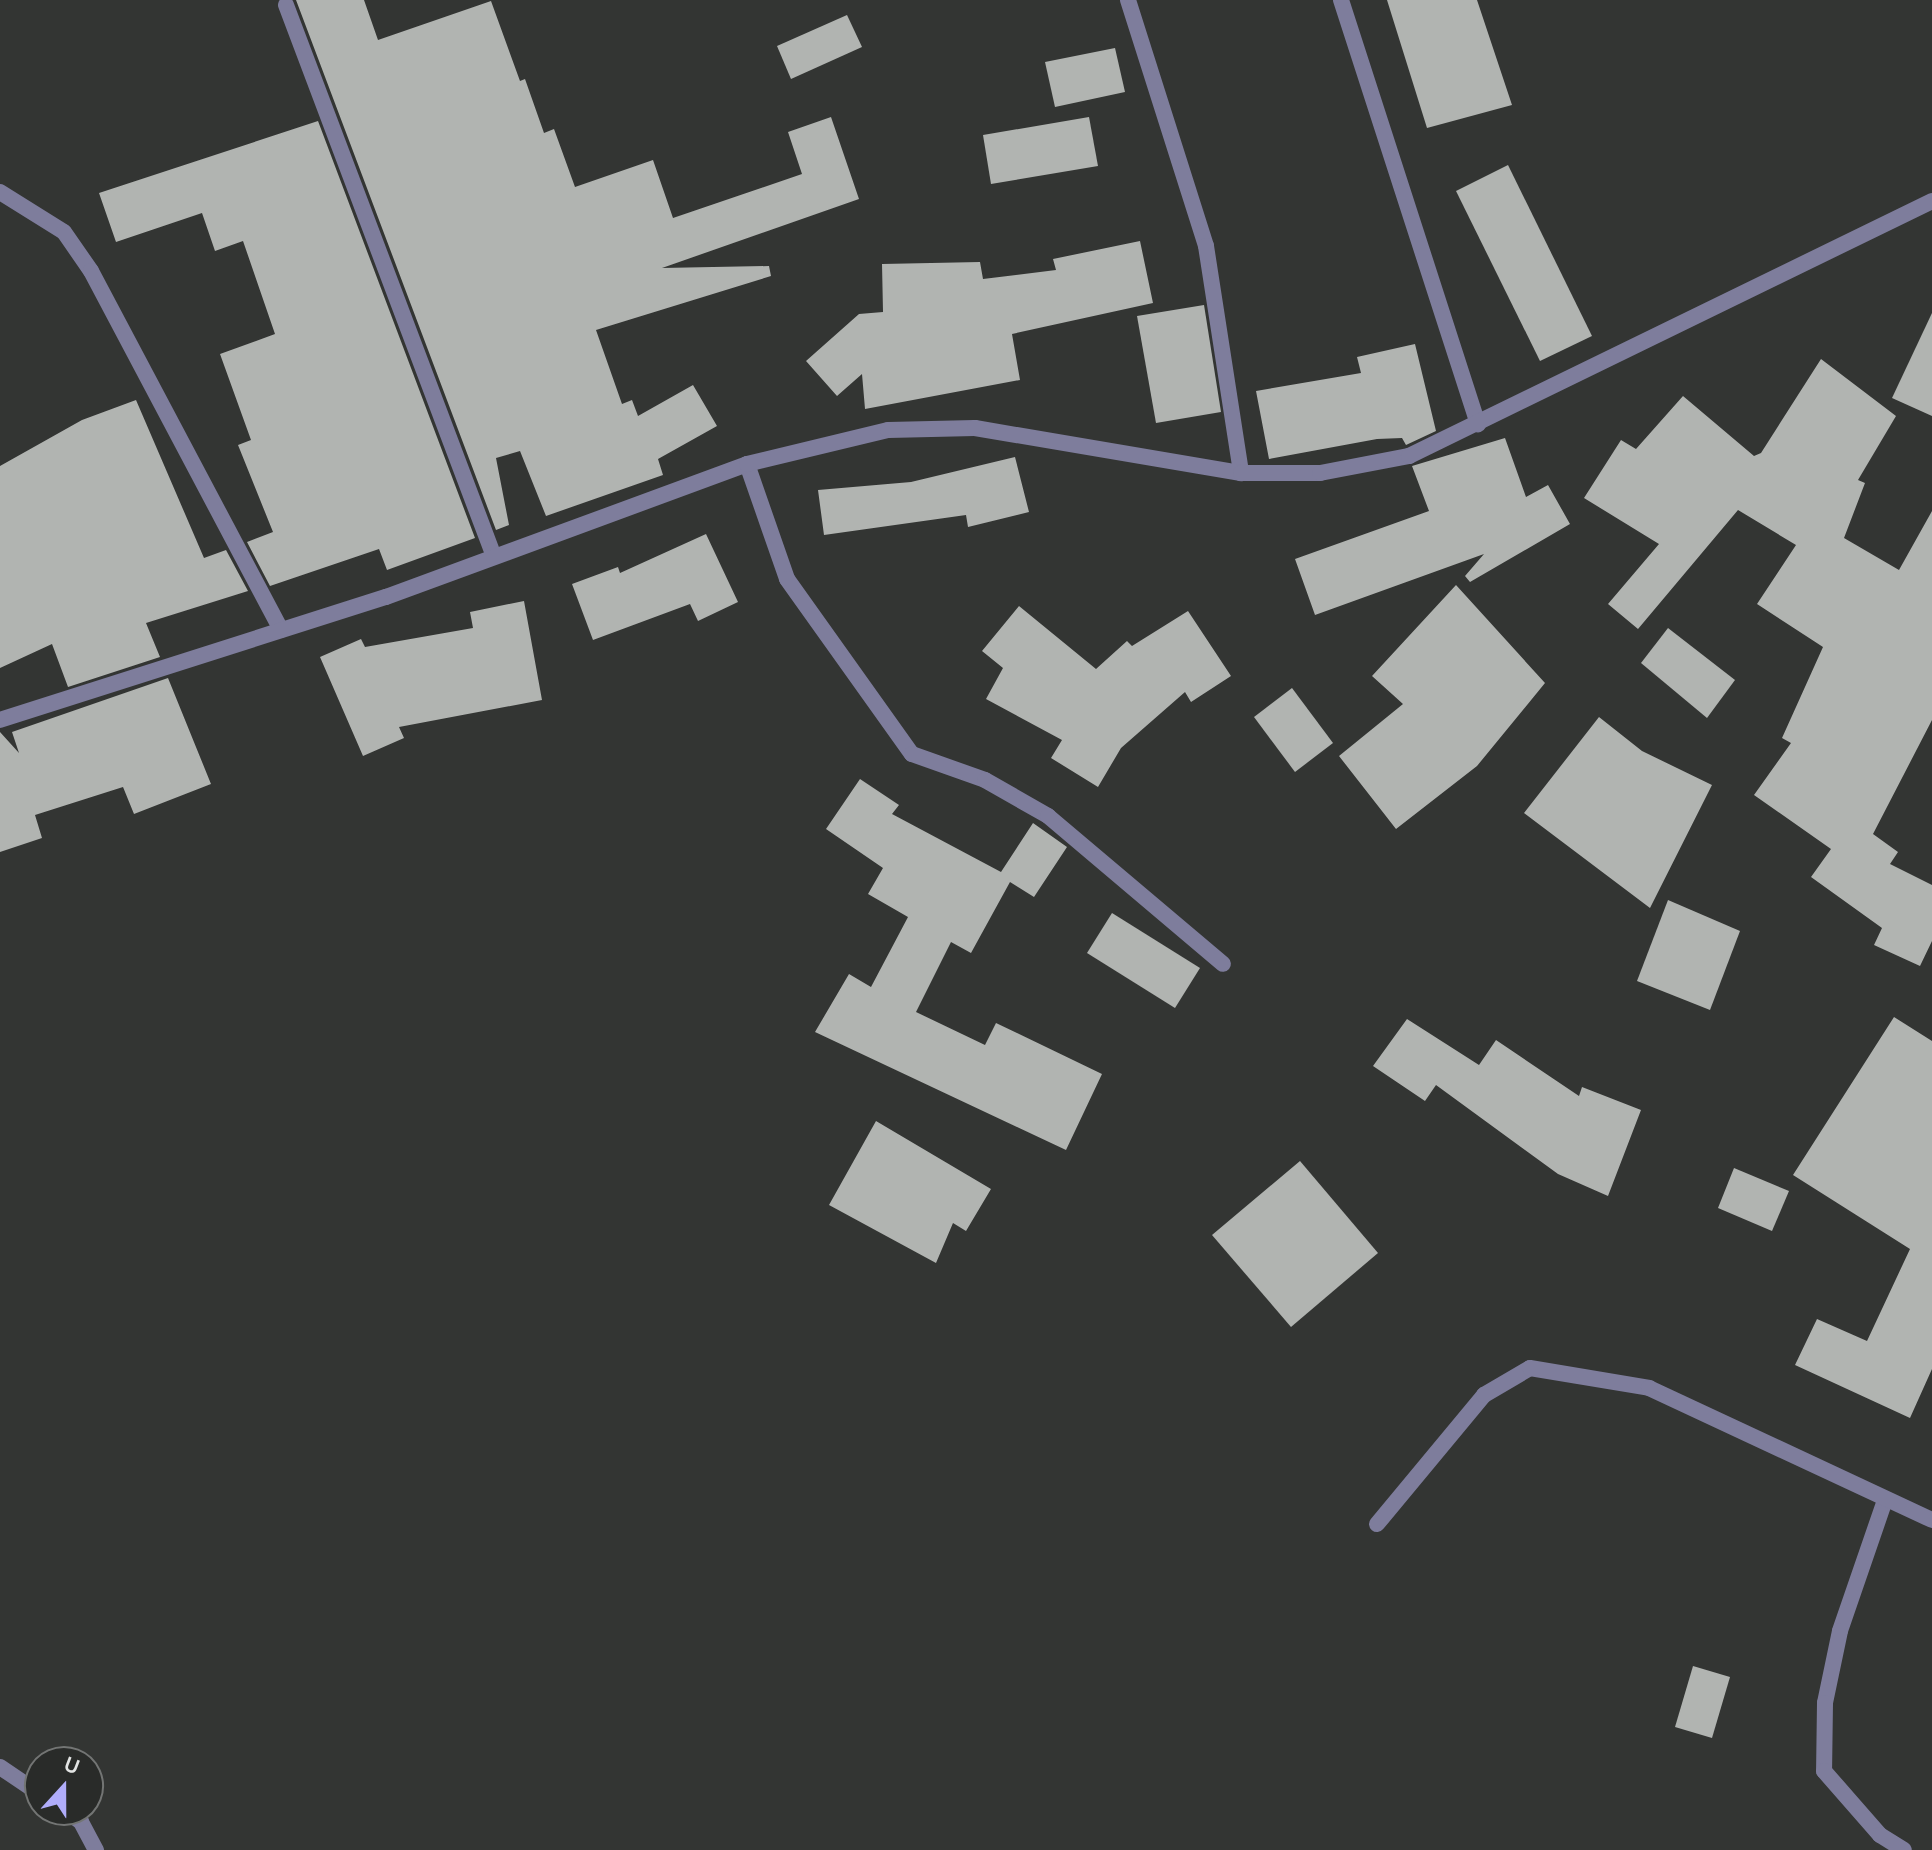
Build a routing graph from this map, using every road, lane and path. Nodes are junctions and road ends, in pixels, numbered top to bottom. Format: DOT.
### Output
graph roads {
  1 [pos="1128,0"];
  2 [pos="1341,0"];
  3 [pos="286,5"];
  4 [pos="0,192"];
  5 [pos="1932,201"];
  6 [pos="1478,424"];
  7 [pos="747,464"];
  8 [pos="1241,473"];
  9 [pos="493,554"];
  10 [pos="281,630"];
  11 [pos="0,720"];
  12 [pos="1223,964"];
  13 [pos="1884,1503"];
  14 [pos="1932,1520"];
  15 [pos="1377,1524"];
  16 [pos="0,1767"];
  17 [pos="24,1783"];
  18 [pos="83,1826"];
  19 [pos="96,1850"];
  20 [pos="1904,1850"];
  1 -- 8 [label="street"];
  2 -- 6 [label="street"];
  3 -- 9 [label="street"];
  4 -- 10 [label="street"];
  5 -- 6 [label="street"];
  6 -- 8 [label="street"];
  7 -- 8 [label="street"];
  7 -- 9 [label="street"];
  7 -- 12 [label="street"];
  9 -- 10 [label="street"];
  10 -- 11 [label="street"];
  13 -- 14 [label="street"];
  13 -- 15 [label="street"];
  13 -- 20 [label="street"];
  16 -- 17 [label="street"];
  18 -- 19 [label="street"];
}
